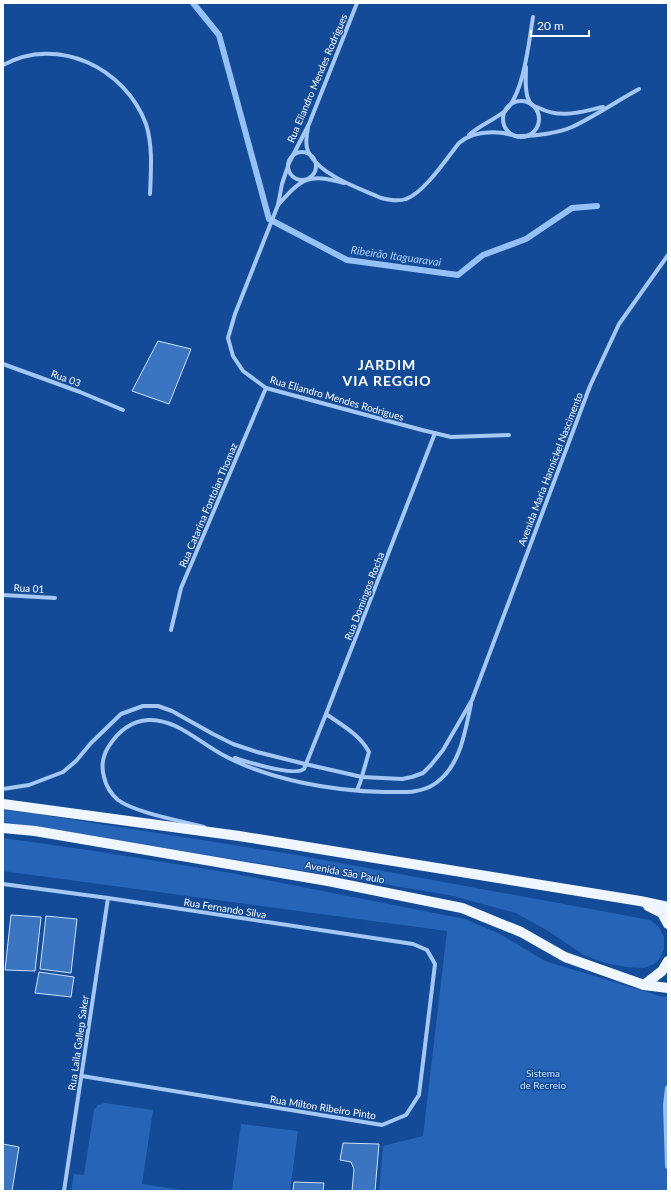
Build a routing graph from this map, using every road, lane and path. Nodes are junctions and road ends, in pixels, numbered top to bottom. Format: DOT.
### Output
graph roads {
  1 [pos="357,3"];
  2 [pos="533,17"];
  3 [pos="526,60"];
  4 [pos="3,65"];
  5 [pos="638,88"];
  6 [pos="509,106"];
  7 [pos="532,106"];
  8 [pos="609,106"];
  9 [pos="505,110"];
  10 [pos="309,124"];
  11 [pos="517,136"];
  12 [pos="526,136"];
  13 [pos="466,138"];
  14 [pos="312,157"];
  15 [pos="290,161"];
  16 [pos="307,179"];
  17 [pos="354,186"];
  18 [pos="150,194"];
  19 [pos="278,205"];
  20 [pos="668,256"];
  21 [pos="3,364"];
  22 [pos="266,388"];
  23 [pos="123,410"];
  24 [pos="435,433"];
  25 [pos="509,435"];
  26 [pos="3,595"];
  27 [pos="55,598"];
  28 [pos="171,630"];
  29 [pos="472,700"];
  30 [pos="326,714"];
  31 [pos="223,755"];
  32 [pos="305,764"];
  33 [pos="362,777"];
  34 [pos="3,789"];
  35 [pos="357,790"];
  36 [pos="3,804"];
  37 [pos="3,828"];
  38 [pos="239,836"];
  39 [pos="3,884"];
  40 [pos="108,898"];
  41 [pos="640,901"];
  42 [pos="668,907"];
  43 [pos="668,924"];
  44 [pos="668,961"];
  45 [pos="435,964"];
  46 [pos="644,985"];
  47 [pos="668,988"];
  48 [pos="82,1076"];
  49 [pos="64,1191"];
  1 -- 10 [label="street, Rua Eliandro Mendes Rodrigues"];
  2 -- 3 [label="street"];
  3 -- 6 [label="street"];
  3 -- 7 [label="street"];
  4 -- 18 [label="street"];
  5 -- 8 [label="street"];
  6 -- 7 [label="street"];
  6 -- 9 [label="street"];
  7 -- 8 [label="street"];
  7 -- 12 [label="street"];
  8 -- 12 [label="street"];
  9 -- 11 [label="street"];
  9 -- 13 [label="street"];
  10 -- 14 [label="street"];
  10 -- 15 [label="street, Rua Eliandro Mendes Rodrigues"];
  11 -- 12 [label="street"];
  11 -- 13 [label="street"];
  13 -- 17 [label="street"];
  14 -- 15 [label="street, Rua Eliandro Mendes Rodrigues"];
  14 -- 16 [label="street"];
  14 -- 17 [label="street"];
  15 -- 16 [label="street"];
  15 -- 19 [label="street, Rua Eliandro Mendes Rodrigues"];
  16 -- 17 [label="street"];
  16 -- 19 [label="street"];
  19 -- 22 [label="street, Rua Eliandro Mendes Rodrigues"];
  20 -- 29 [label="street, Avenida Maria Hannickel Nascimento"];
  21 -- 23 [label="street, Rua 03"];
  22 -- 24 [label="street, Rua Eliandro Mendes Rodrigues"];
  22 -- 28 [label="street, Rua Catarina Fontolan Thomaz"];
  24 -- 25 [label="street, Rua Eliandro Mendes Rodrigues"];
  24 -- 30 [label="street, Rua Domingos Rocha"];
  26 -- 27 [label="street, Rua 01"];
  29 -- 33 [label="street, Avenida Maria Hannickel Nascimento"];
  29 -- 35 [label="street, Avenida Maria Hannickel Nascimento"];
  30 -- 32 [label="street, Rua Domingos Rocha"];
  30 -- 33 [label="street"];
  31 -- 32 [label="street, Avenida Maria Hannickel Nascimento"];
  31 -- 35 [label="street, Avenida Maria Hannickel Nascimento"];
  31 -- 38 [label="street, Avenida Maria Hannickel Nascimento"];
  32 -- 33 [label="street, Avenida Maria Hannickel Nascimento"];
  32 -- 34 [label="street, Avenida Maria Hannickel Nascimento"];
  33 -- 35 [label="street"];
  36 -- 38 [label="main road, Avenida São Paulo"];
  37 -- 46 [label="main road, Avenida São Paulo"];
  38 -- 41 [label="main road, Avenida São Paulo"];
  39 -- 40 [label="street, Rua Fernando Silva"];
  40 -- 45 [label="street, Rua Fernando Silva"];
  40 -- 48 [label="street, Rua Laila Gallep Saker"];
  41 -- 42 [label="main road, Avenida São Paulo"];
  41 -- 43 [label="main road"];
  44 -- 46 [label="main road"];
  45 -- 48 [label="street, Rua Milton Ribeiro Pinto"];
  46 -- 47 [label="main road, Avenida São Paulo"];
  48 -- 49 [label="street, Rua Laila Gallep Saker"];
}
